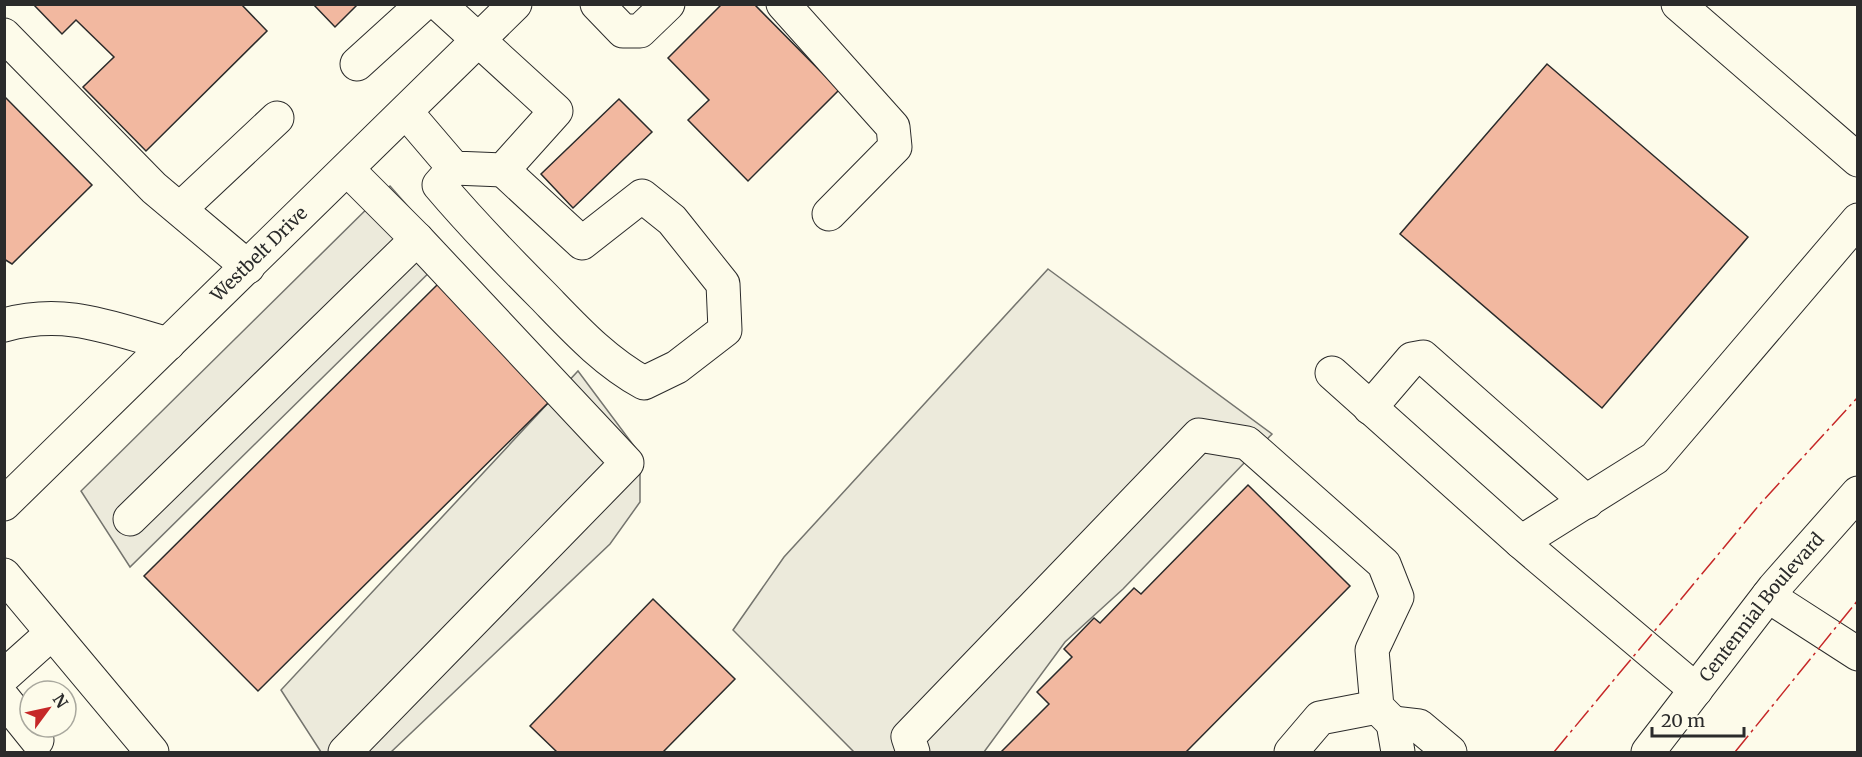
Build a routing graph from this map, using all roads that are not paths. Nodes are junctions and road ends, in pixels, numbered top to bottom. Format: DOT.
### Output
graph roads {
  1 [pos="423,4"];
  2 [pos="439,4"];
  3 [pos="515,4"];
  4 [pos="597,4"];
  5 [pos="668,4"];
  6 [pos="783,4"];
  7 [pos="1678,4"];
  8 [pos="4,35"];
  9 [pos="478,41"];
  10 [pos="357,64"];
  11 [pos="407,113"];
  12 [pos="277,118"];
  13 [pos="1857,160"];
  14 [pos="454,168"];
  15 [pos="347,169"];
  16 [pos="503,170"];
  17 [pos="180,209"];
  18 [pos="829,214"];
  19 [pos="1857,220"];
  20 [pos="417,239"];
  21 [pos="248,267"];
  22 [pos="4,325"];
  23 [pos="168,344"];
  24 [pos="1332,373"];
  25 [pos="1370,408"];
  26 [pos="1857,493"];
  27 [pos="1587,502"];
  28 [pos="4,504"];
  29 [pos="130,519"];
  30 [pos="1521,542"];
  31 [pos="4,575"];
  32 [pos="1768,596"];
  33 [pos="52,633"];
  34 [pos="1857,654"];
  35 [pos="4,676"];
  36 [pos="1696,690"];
  37 [pos="4,699"];
  38 [pos="1389,727"];
  39 [pos="37,740"];
  40 [pos="152,753"];
  41 [pos="345,753"];
  42 [pos="913,753"];
  43 [pos="1291,753"];
  44 [pos="1450,753"];
  45 [pos="1648,753"];
  1 -- 10 [label="street"];
  2 -- 9 [label="street"];
  3 -- 9 [label="street, Westbelt Drive"];
  4 -- 5 [label="street"];
  6 -- 18 [label="street"];
  7 -- 13 [label="street"];
  8 -- 17 [label="street"];
  9 -- 11 [label="street, Westbelt Drive"];
  9 -- 16 [label="street"];
  11 -- 14 [label="street"];
  11 -- 15 [label="street, Westbelt Drive"];
  12 -- 17 [label="street"];
  14 -- 16 [label="street"];
  14 -- 16 [label="street"];
  15 -- 20 [label="street"];
  15 -- 21 [label="street, Westbelt Drive"];
  17 -- 21 [label="street"];
  19 -- 27 [label="street"];
  20 -- 29 [label="street"];
  20 -- 41 [label="street"];
  21 -- 23 [label="street, Westbelt Drive"];
  22 -- 23 [label="street"];
  23 -- 28 [label="street, Westbelt Drive"];
  24 -- 25 [label="street"];
  25 -- 27 [label="street"];
  25 -- 30 [label="street"];
  26 -- 32 [label="street, Centennial Boulevard"];
  27 -- 30 [label="street"];
  30 -- 36 [label="street"];
  31 -- 33 [label="street"];
  32 -- 34 [label="street"];
  32 -- 36 [label="street, Centennial Boulevard"];
  33 -- 35 [label="street"];
  33 -- 40 [label="street"];
  36 -- 45 [label="street, Centennial Boulevard"];
  37 -- 39 [label="street"];
  38 -- 42 [label="street"];
  38 -- 43 [label="street"];
  38 -- 44 [label="street"];
}
